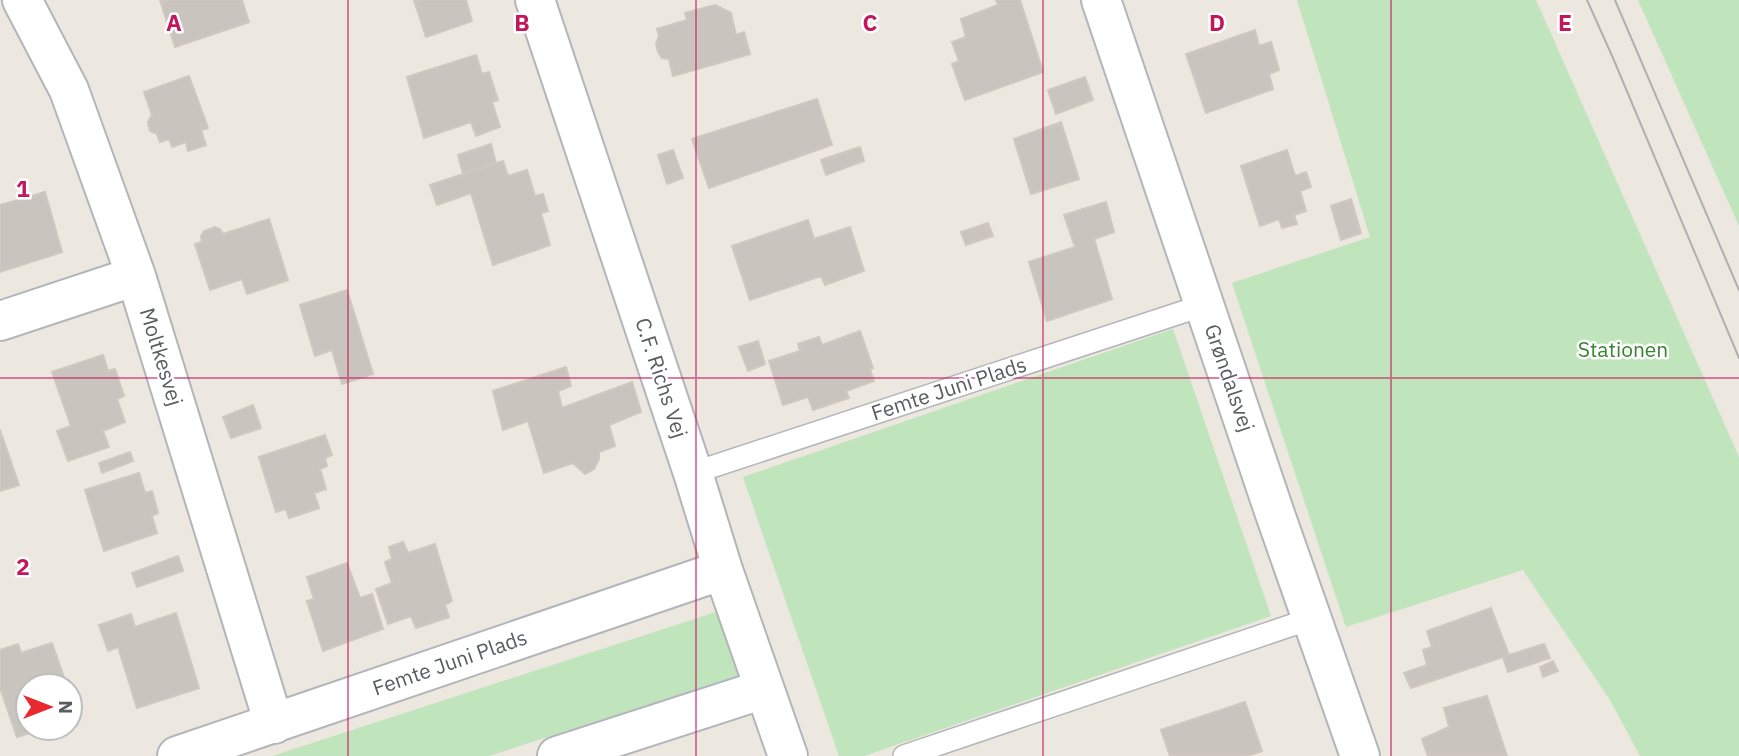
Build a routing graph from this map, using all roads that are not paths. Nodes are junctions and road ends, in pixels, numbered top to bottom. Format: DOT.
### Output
graph roads {
  1 [pos="22,0"];
  2 [pos="535,0"];
  3 [pos="1101,0"];
  4 [pos="136,276"];
  5 [pos="1204,305"];
  6 [pos="0,321"];
  7 [pos="693,473"];
  8 [pos="723,570"];
  9 [pos="1312,618"];
  10 [pos="764,689"];
  11 [pos="274,724"];
  12 [pos="177,756"];
  13 [pos="556,756"];
  14 [pos="788,756"];
  15 [pos="904,756"];
  16 [pos="1360,756"];
  1 -- 4 [label="street, Moltkesvej"];
  2 -- 7 [label="street, C.F. Richs Vej"];
  3 -- 5 [label="street, Grøndalsvej"];
  4 -- 6 [label="street"];
  4 -- 11 [label="street, Moltkesvej"];
  5 -- 7 [label="lane, Femte Juni Plads"];
  5 -- 9 [label="street, Grøndalsvej"];
  7 -- 8 [label="street, C.F. Richs Vej"];
  8 -- 10 [label="street, C.F. Richs Vej"];
  8 -- 11 [label="street, Femte Juni Plads"];
  9 -- 15 [label="lane"];
  9 -- 16 [label="street, Grøndalsvej"];
  10 -- 13 [label="street"];
  10 -- 14 [label="street, C.F. Richs Vej"];
  11 -- 12 [label="street, Femte Juni Plads"];
}
